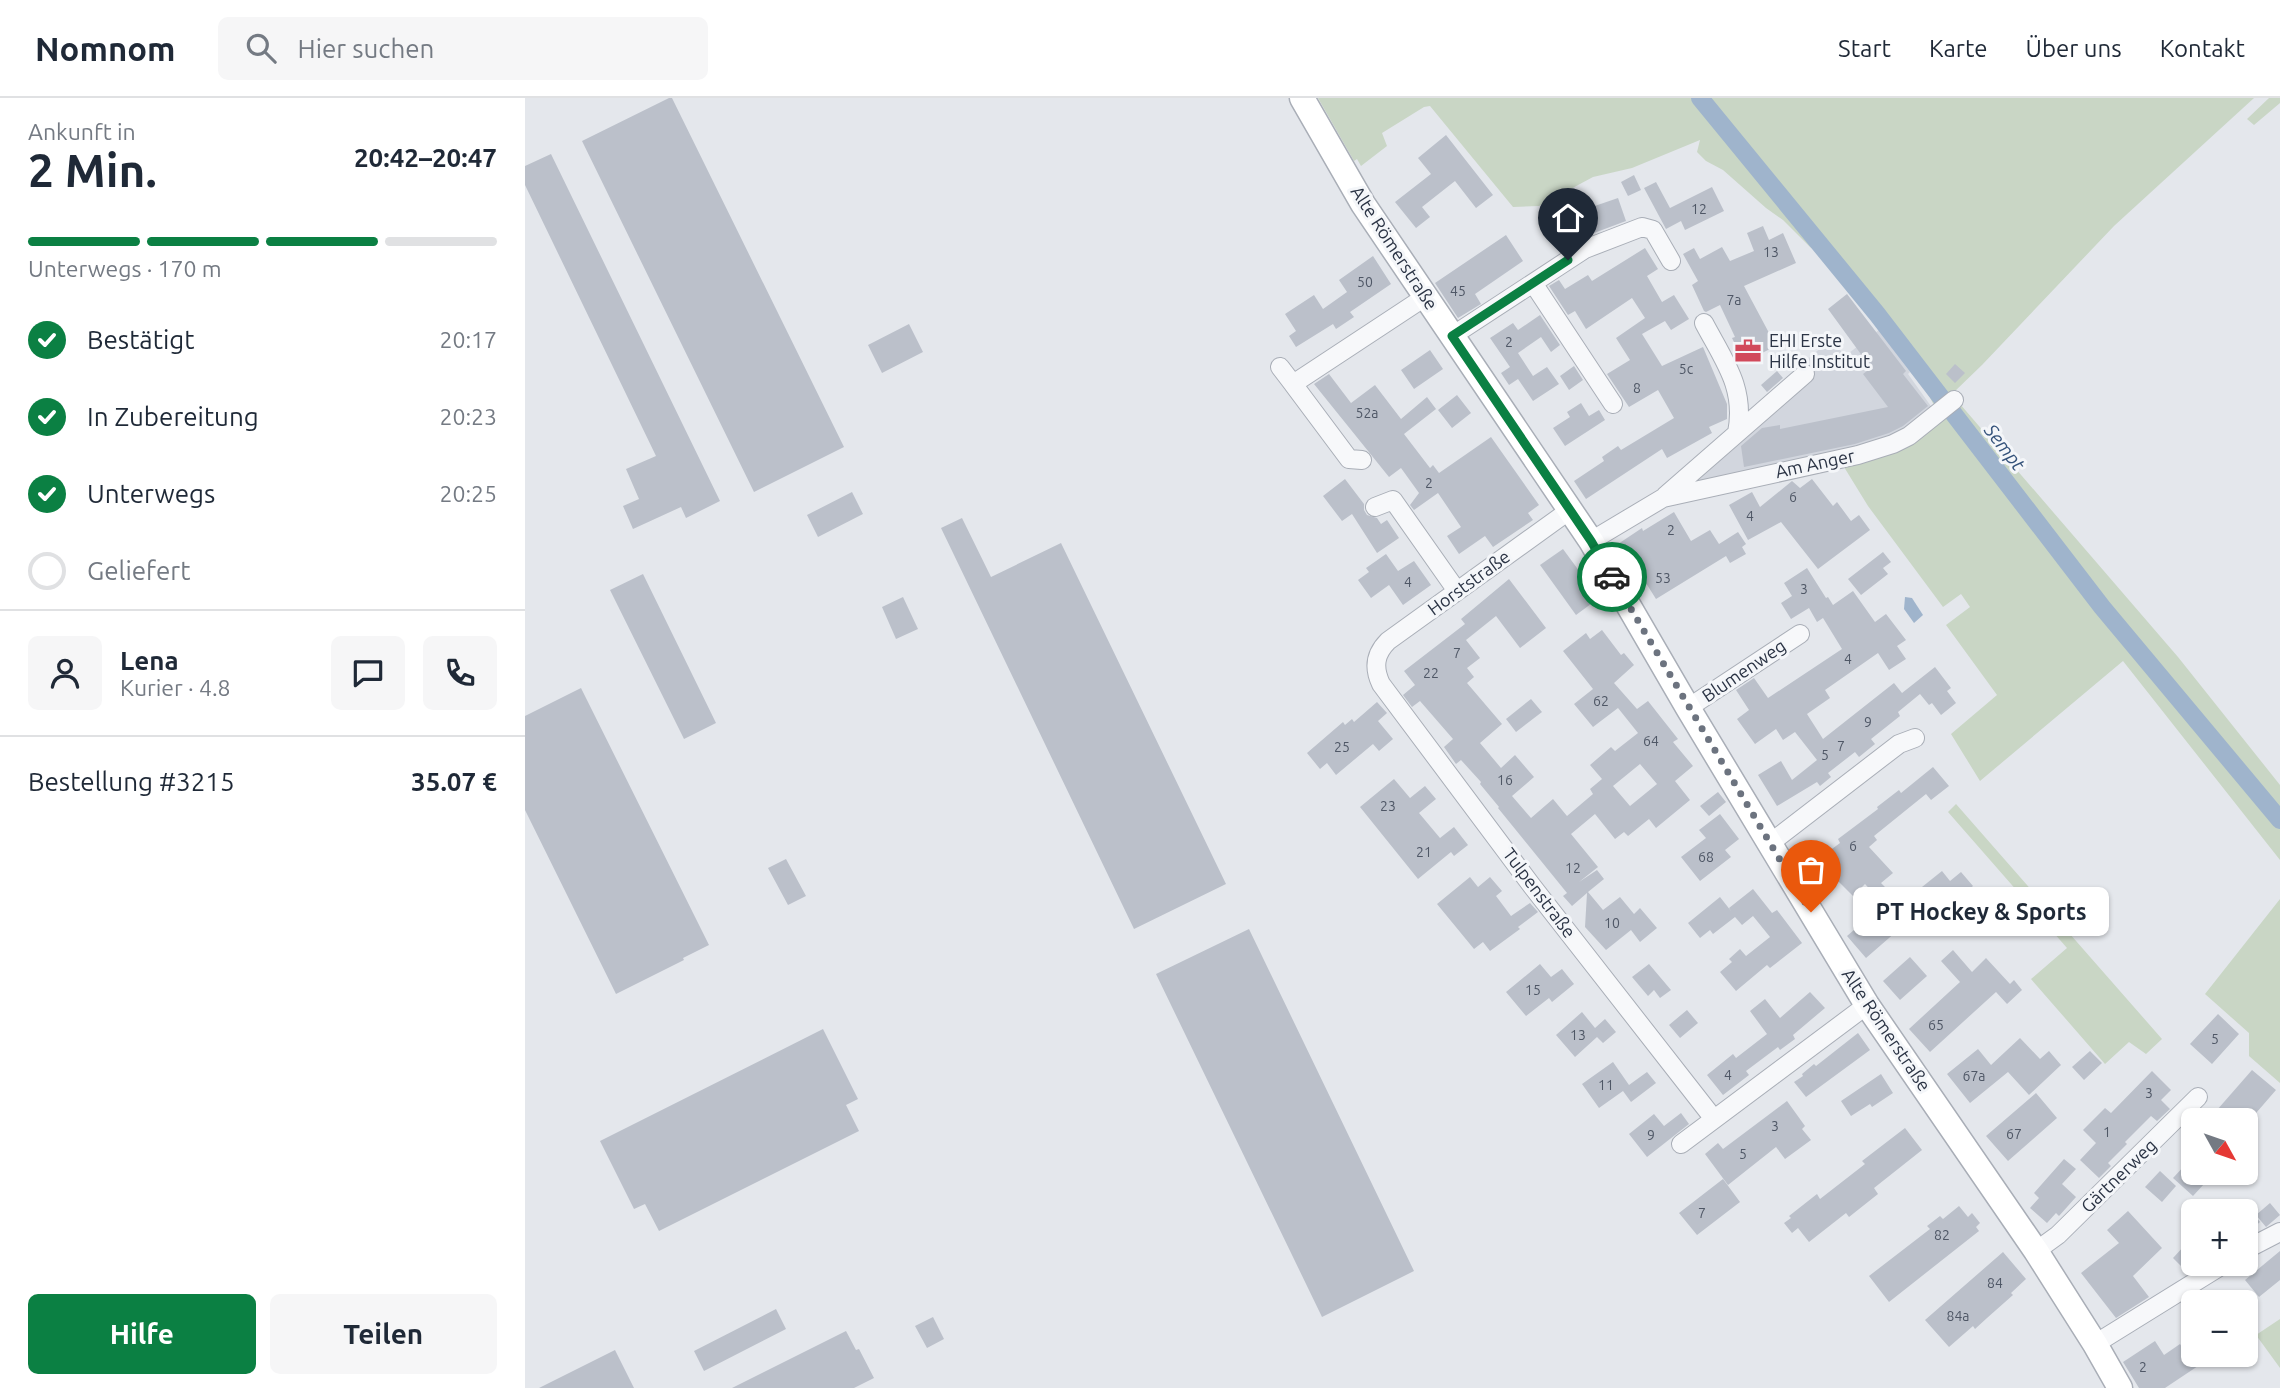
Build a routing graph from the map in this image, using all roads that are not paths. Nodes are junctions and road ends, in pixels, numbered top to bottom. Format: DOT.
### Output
graph roads {
  1 [pos="1302,98"];
  2 [pos="1671,261"];
  3 [pos="1533,283"];
  4 [pos="1425,297"];
  5 [pos="1704,323"];
  6 [pos="1452,336"];
  7 [pos="1280,367"];
  8 [pos="1805,374"];
  9 [pos="1293,384"];
  10 [pos="1954,400"];
  11 [pos="1613,404"];
  12 [pos="1737,433"];
  13 [pos="1362,460"];
  14 [pos="1663,498"];
  15 [pos="1375,507"];
  16 [pos="1570,510"];
  17 [pos="1591,541"];
  18 [pos="1457,591"];
  19 [pos="1800,634"];
  20 [pos="1376,661"];
  21 [pos="1688,708"];
  22 [pos="1915,738"];
  23 [pos="1769,844"];
  24 [pos="1867,1005"];
  25 [pos="2198,1097"];
  26 [pos="1714,1119"];
  27 [pos="1681,1144"];
  28 [pos="2280,1232"];
  29 [pos="2258,1243"];
  30 [pos="2036,1251"];
  31 [pos="2205,1276"];
  32 [pos="2095,1344"];
  33 [pos="2120,1388"];
  1 -- 4 [label="main road, Alte Römerstraße"];
  2 -- 3 [label="street"];
  3 -- 6 [label="street"];
  3 -- 11 [label="street"];
  4 -- 6 [label="main road, Alte Römerstraße"];
  4 -- 9 [label="street"];
  5 -- 12 [label="street"];
  6 -- 16 [label="main road, Alte Römerstraße"];
  7 -- 9 [label="street"];
  8 -- 12 [label="street, Am Anger"];
  9 -- 13 [label="street"];
  10 -- 14 [label="street, Am Anger"];
  12 -- 14 [label="street, Am Anger"];
  14 -- 17 [label="street, Am Anger"];
  15 -- 18 [label="street"];
  16 -- 17 [label="main road, Alte Römerstraße"];
  16 -- 18 [label="street, Horststraße"];
  17 -- 21 [label="main road, Alte Römerstraße"];
  18 -- 20 [label="street, Horststraße"];
  19 -- 21 [label="street, Blumenweg"];
  20 -- 26 [label="street, Tulpenstraße"];
  21 -- 23 [label="main road, Alte Römerstraße"];
  22 -- 23 [label="street"];
  23 -- 24 [label="main road, Alte Römerstraße"];
  24 -- 26 [label="street"];
  24 -- 30 [label="main road, Alte Römerstraße"];
  25 -- 30 [label="street, Gärtnerweg"];
  26 -- 27 [label="street"];
  28 -- 29 [label="street"];
  30 -- 32 [label="main road, Alte Römerstraße"];
  31 -- 32 [label="street"];
  32 -- 33 [label="main road, Alte Römerstraße"];
}
